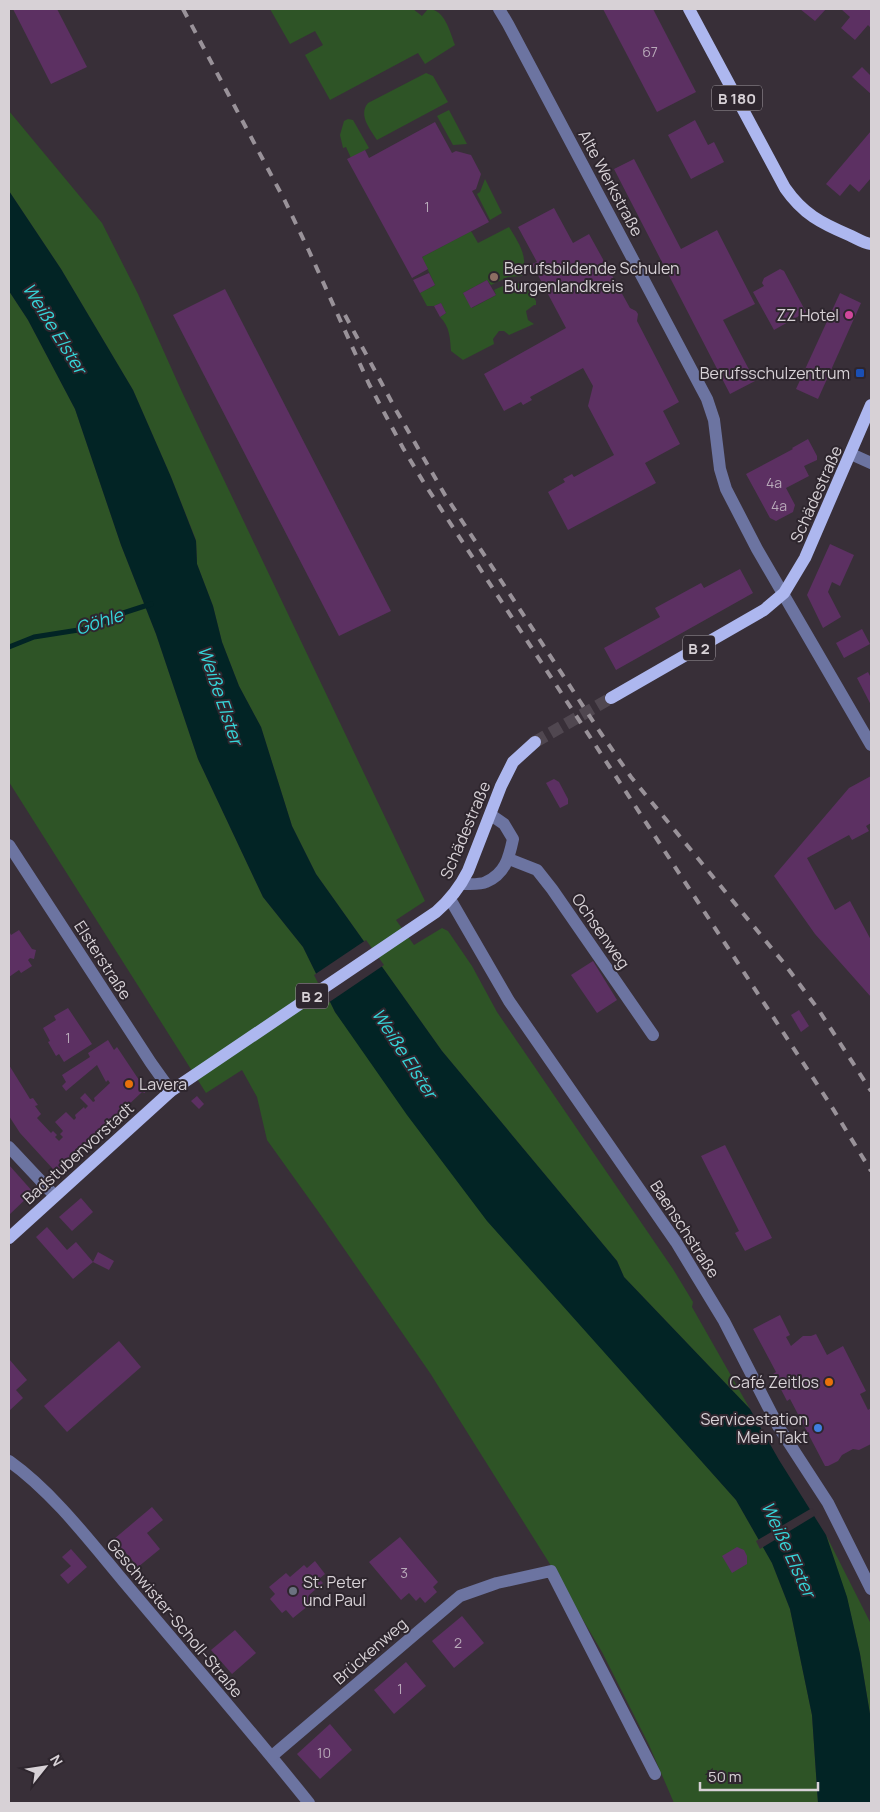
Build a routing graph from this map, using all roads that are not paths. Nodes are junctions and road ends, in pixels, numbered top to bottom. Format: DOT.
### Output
graph roads {
  1 [pos="499,9"];
  2 [pos="689,9"];
  3 [pos="870,245"];
  4 [pos="871,405"];
  5 [pos="852,454"];
  6 [pos="871,463"];
  7 [pos="784,593"];
  8 [pos="611,698"];
  9 [pos="535,742"];
  10 [pos="871,745"];
  11 [pos="491,815"];
  12 [pos="9,845"];
  13 [pos="509,859"];
  14 [pos="462,884"];
  15 [pos="450,899"];
  16 [pos="418,925"];
  17 [pos="653,1035"];
  18 [pos="171,1091"];
  19 [pos="9,1146"];
  20 [pos="55,1196"];
  21 [pos="9,1238"];
  22 [pos="9,1461"];
  23 [pos="871,1589"];
  24 [pos="272,1756"];
  25 [pos="655,1774"];
  26 [pos="309,1803"];
  1 -- 7 [label="street, Alte Werkstraße"];
  2 -- 3 [label="main road, B 180"];
  4 -- 5 [label="main road, Schädestraße / B 2"];
  5 -- 6 [label="street"];
  5 -- 7 [label="main road, Schädestraße / B 2"];
  7 -- 8 [label="main road, Schädestraße / B 2"];
  7 -- 10 [label="street"];
  9 -- 11 [label="main road, Schädestraße / B 2"];
  11 -- 13 [label="street"];
  11 -- 14 [label="main road, Schädestraße / B 2"];
  12 -- 18 [label="street, Elsterstraße"];
  13 -- 14 [label="street"];
  13 -- 17 [label="street, Ochsenweg"];
  14 -- 15 [label="main road, Schädestraße / B 2"];
  15 -- 16 [label="main road, Schädestraße / B 2"];
  15 -- 23 [label="street, Baenschstraße"];
  16 -- 18 [label="main road, Badstubenvorstadt / B 2"];
  18 -- 20 [label="main road, Badstubenvorstadt / B 2"];
  19 -- 20 [label="street"];
  20 -- 21 [label="main road, Badstubenvorstadt / B 2"];
  22 -- 24 [label="street, Geschwister-Scholl-Straße"];
  24 -- 25 [label="street, Brückenweg"];
  24 -- 26 [label="street, Geschwister-Scholl-Straße"];
}
